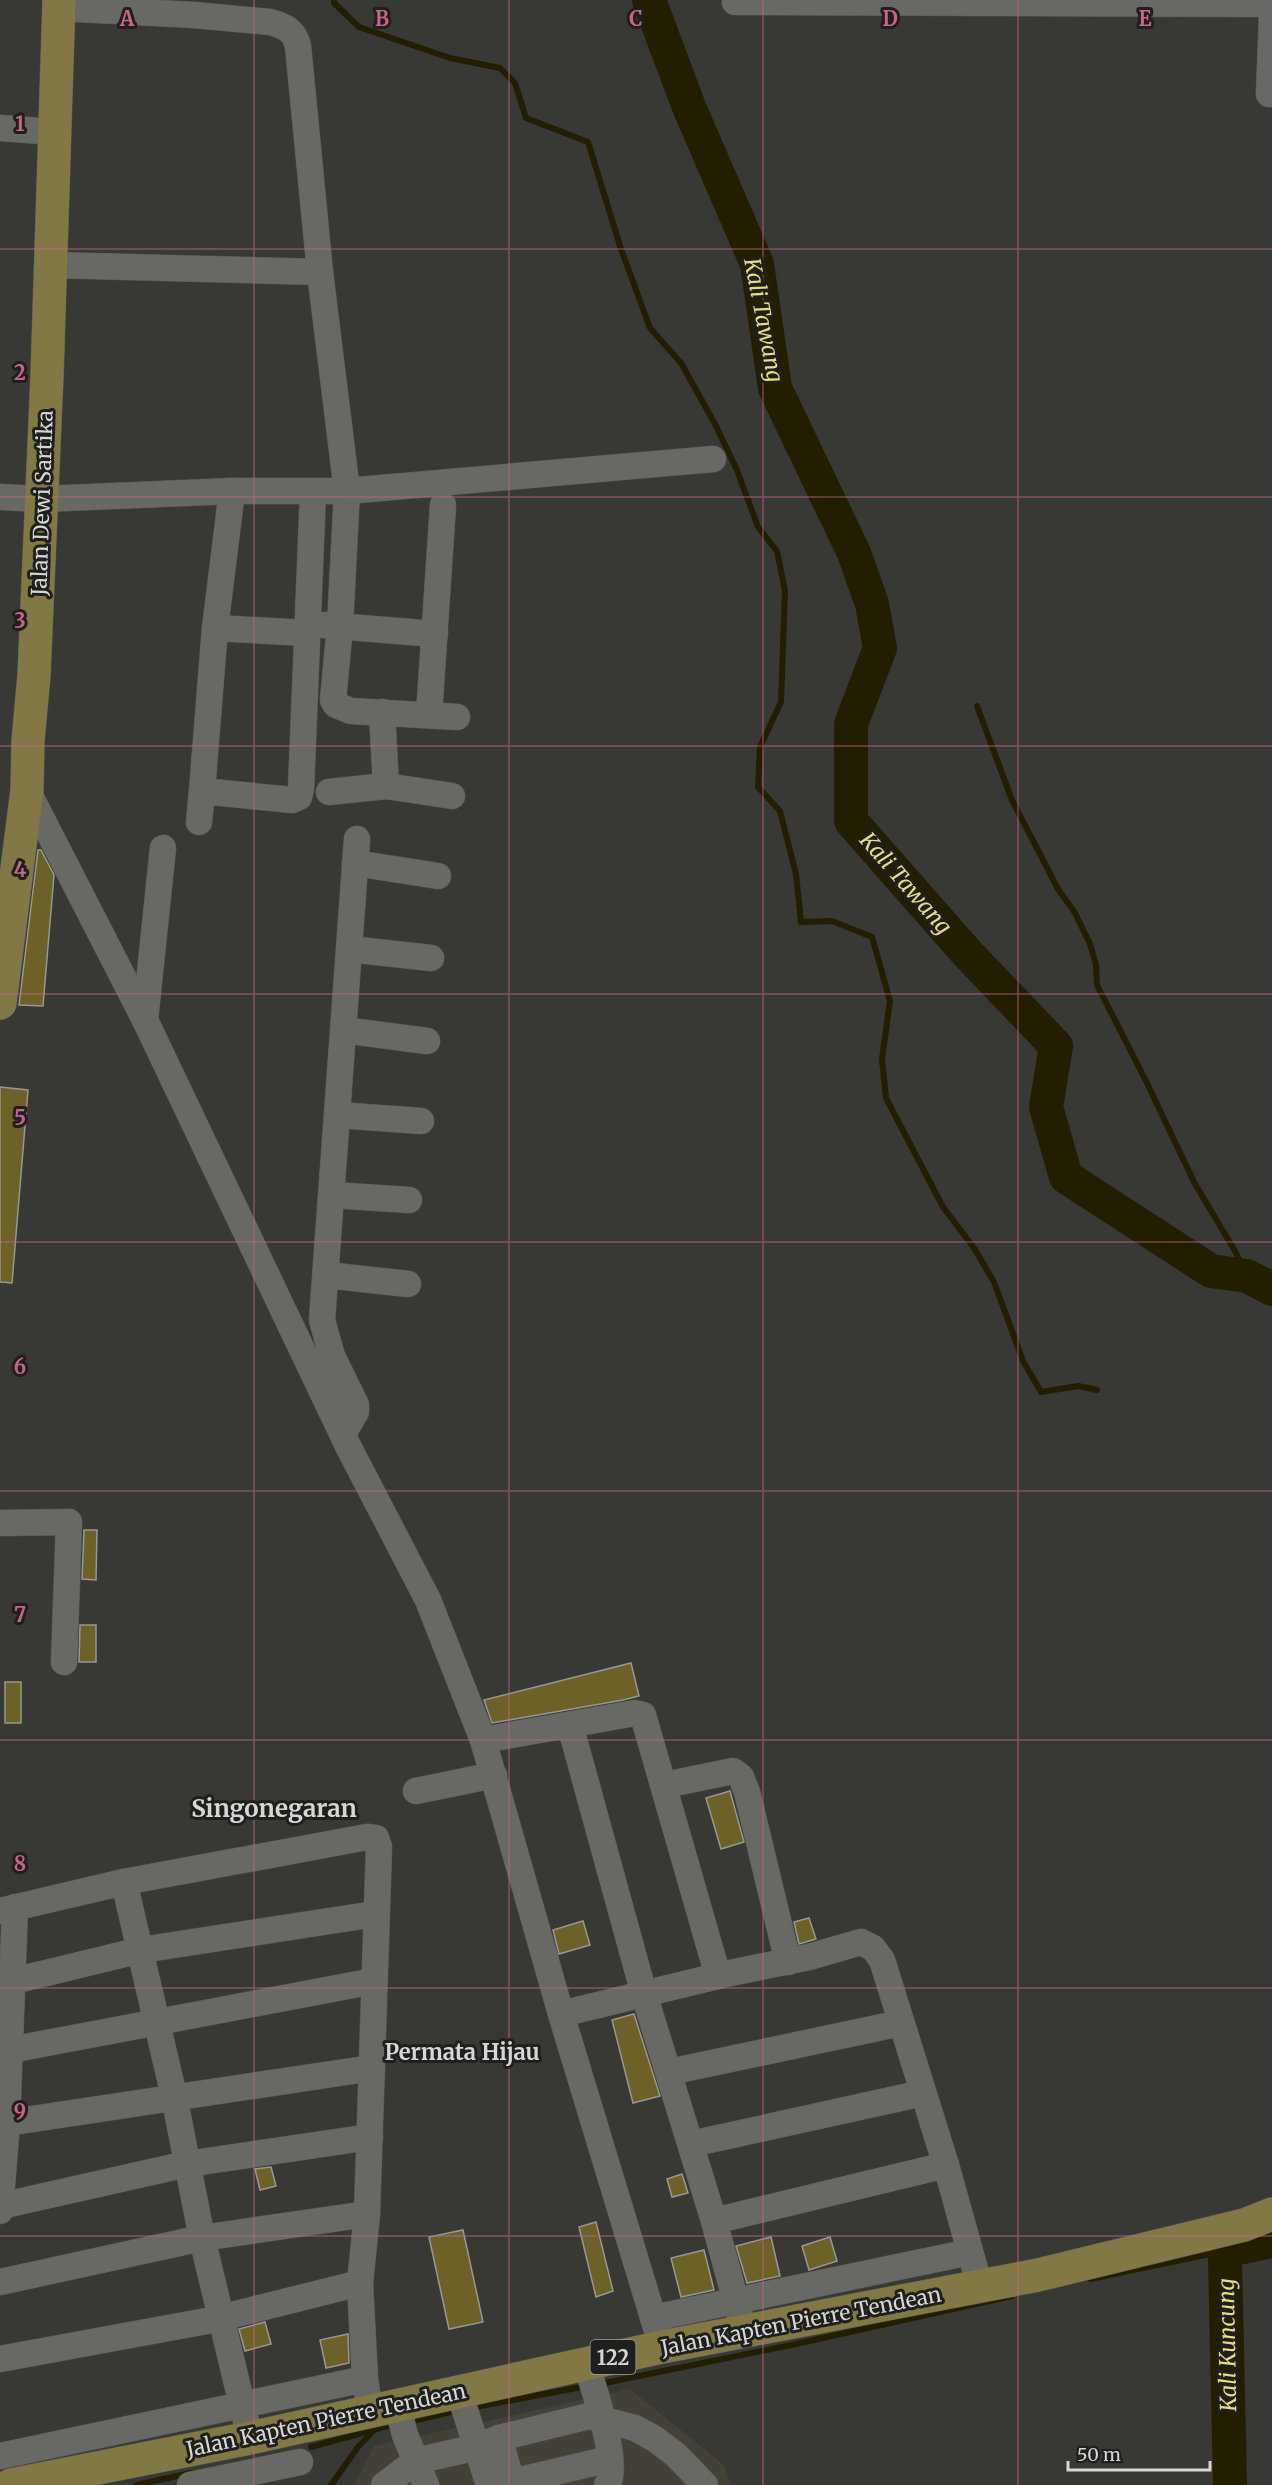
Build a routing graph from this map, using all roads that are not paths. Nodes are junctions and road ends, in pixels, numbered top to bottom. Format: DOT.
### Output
graph roads {
  1 [pos="735,2"];
  2 [pos="59,4"];
  3 [pos="1272,4"];
  4 [pos="1272,15"];
  5 [pos="1269,94"];
  6 [pos="0,128"];
  7 [pos="54,132"];
  8 [pos="51,265"];
  9 [pos="320,272"];
  10 [pos="713,459"];
  11 [pos="232,491"];
  12 [pos="347,491"];
  13 [pos="313,492"];
  14 [pos="0,497"];
  15 [pos="42,499"];
  16 [pos="443,505"];
  17 [pos="340,626"];
  18 [pos="215,628"];
  19 [pos="307,628"];
  20 [pos="435,634"];
  21 [pos="382,712"];
  22 [pos="429,715"];
  23 [pos="457,717"];
  24 [pos="386,786"];
  25 [pos="27,790"];
  26 [pos="202,791"];
  27 [pos="329,792"];
  28 [pos="452,796"];
  29 [pos="199,822"];
  30 [pos="163,848"];
  31 [pos="438,876"];
  32 [pos="349,949"];
  33 [pos="431,958"];
  34 [pos="0,1003"];
  35 [pos="145,1020"];
  36 [pos="343,1030"];
  37 [pos="427,1041"];
  38 [pos="338,1114"];
  39 [pos="421,1121"];
  40 [pos="332,1195"];
  41 [pos="409,1200"];
  42 [pos="326,1275"];
  43 [pos="408,1284"];
  44 [pos="343,1434"];
  45 [pos="0,1523"];
  46 [pos="64,1662"];
  47 [pos="570,1725"];
  48 [pos="483,1740"];
  49 [pos="494,1775"];
  50 [pos="665,1785"];
  51 [pos="416,1791"];
  52 [pos="124,1882"];
  53 [pos="7,1909"];
  54 [pos="375,1914"];
  55 [pos="141,1950"];
  56 [pos="788,1962"];
  57 [pos="718,1976"];
  58 [pos="13,1981"];
  59 [pos="374,1981"];
  60 [pos="644,1994"];
  61 [pos="561,2014"];
  62 [pos="156,2021"];
  63 [pos="901,2023"];
  64 [pos="10,2050"];
  65 [pos="372,2068"];
  66 [pos="669,2072"];
  67 [pos="923,2093"];
  68 [pos="174,2096"];
  69 [pos="4,2124"];
  70 [pos="370,2137"];
  71 [pos="691,2144"];
  72 [pos="187,2164"];
  73 [pos="945,2165"];
  74 [pos="0,2206"];
  75 [pos="0,2211"];
  76 [pos="367,2214"];
  77 [pos="714,2221"];
  78 [pos="1244,2224"];
  79 [pos="202,2238"];
  80 [pos="970,2252"];
  81 [pos="0,2282"];
  82 [pos="360,2283"];
  83 [pos="980,2287"];
  84 [pos="736,2300"];
  85 [pos="217,2314"];
  86 [pos="744,2331"];
  87 [pos="657,2333"];
  88 [pos="0,2359"];
  89 [pos="591,2378"];
  90 [pos="365,2379"];
  91 [pos="230,2407"];
  92 [pos="384,2408"];
  93 [pos="602,2418"];
  94 [pos="474,2421"];
  95 [pos="296,2427"];
  96 [pos="124,2429"];
  97 [pos="239,2440"];
  98 [pos="0,2456"];
  99 [pos="610,2459"];
  100 [pos="130,2461"];
  101 [pos="416,2461"];
  102 [pos="301,2473"];
  103 [pos="24,2484"];
  104 [pos="503,2484"];
  105 [pos="190,2485"];
  106 [pos="384,2485"];
  107 [pos="426,2485"];
  108 [pos="607,2485"];
  109 [pos="705,2485"];
  1 -- 3 [label="street"];
  2 -- 7 [label="main road, Jalan Dewi Sartika"];
  2 -- 9 [label="street"];
  4 -- 5 [label="street"];
  6 -- 7 [label="street"];
  7 -- 8 [label="main road, Jalan Dewi Sartika"];
  8 -- 9 [label="street"];
  8 -- 15 [label="main road, Jalan Dewi Sartika"];
  9 -- 12 [label="street"];
  10 -- 12 [label="street"];
  11 -- 13 [label="street"];
  11 -- 15 [label="street"];
  11 -- 18 [label="street"];
  12 -- 13 [label="street"];
  12 -- 17 [label="street"];
  13 -- 19 [label="street"];
  14 -- 15 [label="street"];
  15 -- 25 [label="main road, Jalan Dewi Sartika"];
  16 -- 20 [label="street"];
  17 -- 19 [label="street"];
  17 -- 20 [label="street"];
  17 -- 21 [label="street"];
  18 -- 19 [label="street"];
  18 -- 26 [label="street"];
  19 -- 26 [label="street"];
  20 -- 22 [label="street"];
  21 -- 22 [label="street"];
  21 -- 24 [label="street"];
  22 -- 23 [label="street"];
  24 -- 27 [label="street"];
  24 -- 28 [label="street"];
  25 -- 34 [label="main road, Jalan Dewi Sartika"];
  25 -- 35 [label="street"];
  26 -- 29 [label="street"];
  30 -- 35 [label="street"];
  31 -- 32 [label="street"];
  32 -- 33 [label="street"];
  32 -- 36 [label="street"];
  35 -- 44 [label="street"];
  36 -- 37 [label="street"];
  36 -- 38 [label="street"];
  38 -- 39 [label="street"];
  38 -- 40 [label="street"];
  40 -- 41 [label="street"];
  40 -- 42 [label="street"];
  42 -- 43 [label="street"];
  42 -- 44 [label="street"];
  44 -- 48 [label="street"];
  45 -- 46 [label="street"];
  47 -- 48 [label="street"];
  47 -- 50 [label="street"];
  47 -- 60 [label="street"];
  48 -- 49 [label="street"];
  49 -- 51 [label="street"];
  49 -- 61 [label="street"];
  50 -- 56 [label="street"];
  50 -- 57 [label="street"];
  52 -- 53 [label="street"];
  52 -- 54 [label="street"];
  52 -- 55 [label="street"];
  53 -- 58 [label="street"];
  54 -- 55 [label="street"];
  54 -- 59 [label="street"];
  55 -- 58 [label="street"];
  55 -- 62 [label="street"];
  56 -- 57 [label="street"];
  56 -- 63 [label="street"];
  57 -- 60 [label="street"];
  58 -- 64 [label="street"];
  59 -- 62 [label="street"];
  59 -- 65 [label="street"];
  60 -- 61 [label="street"];
  60 -- 66 [label="street"];
  61 -- 87 [label="street"];
  62 -- 64 [label="street"];
  62 -- 68 [label="street"];
  63 -- 66 [label="street"];
  63 -- 67 [label="street"];
  64 -- 69 [label="street"];
  65 -- 68 [label="street"];
  65 -- 70 [label="street"];
  66 -- 71 [label="street"];
  67 -- 71 [label="street"];
  67 -- 73 [label="street"];
  68 -- 69 [label="street"];
  68 -- 72 [label="street"];
  69 -- 74 [label="street"];
  70 -- 72 [label="street"];
  70 -- 76 [label="street"];
  71 -- 77 [label="street"];
  72 -- 74 [label="street"];
  72 -- 79 [label="street"];
  73 -- 77 [label="street"];
  73 -- 80 [label="street"];
  74 -- 75 [label="street"];
  76 -- 79 [label="street"];
  76 -- 82 [label="street"];
  77 -- 84 [label="street"];
  78 -- 83 [label="main road, Jalan Kapten Pierre Tendean / 122"];
  79 -- 81 [label="street"];
  79 -- 85 [label="street"];
  80 -- 83 [label="street"];
  80 -- 84 [label="street"];
  82 -- 85 [label="street"];
  82 -- 90 [label="street"];
  83 -- 86 [label="main road, Jalan Kapten Pierre Tendean / 122"];
  84 -- 86 [label="street"];
  84 -- 87 [label="street"];
  85 -- 88 [label="street"];
  85 -- 91 [label="street"];
  86 -- 87 [label="main road, Jalan Kapten Pierre Tendean / 122"];
  87 -- 89 [label="main road, Jalan Kapten Pierre Tendean / 122"];
  89 -- 93 [label="street"];
  89 -- 94 [label="main road, Jalan Kapten Pierre Tendean / 122"];
  90 -- 91 [label="street"];
  90 -- 92 [label="street"];
  91 -- 96 [label="street"];
  91 -- 97 [label="street"];
  92 -- 94 [label="main road, Jalan Kapten Pierre Tendean / 122"];
  92 -- 95 [label="main road, Jalan Kapten Pierre Tendean / 122"];
  92 -- 101 [label="street"];
  93 -- 94 [label="street"];
  93 -- 99 [label="street"];
  93 -- 109 [label="street"];
  94 -- 101 [label="street"];
  94 -- 104 [label="street"];
  95 -- 97 [label="main road, Jalan Kapten Pierre Tendean / 122"];
  95 -- 102 [label="street"];
  96 -- 98 [label="street"];
  96 -- 100 [label="street"];
  97 -- 100 [label="main road, Jalan Kapten Pierre Tendean / 122"];
  99 -- 104 [label="street"];
  99 -- 108 [label="street"];
  100 -- 103 [label="main road, Jalan Kapten Pierre Tendean / 122"];
  101 -- 106 [label="street"];
  101 -- 107 [label="street"];
  102 -- 105 [label="street"];
}
